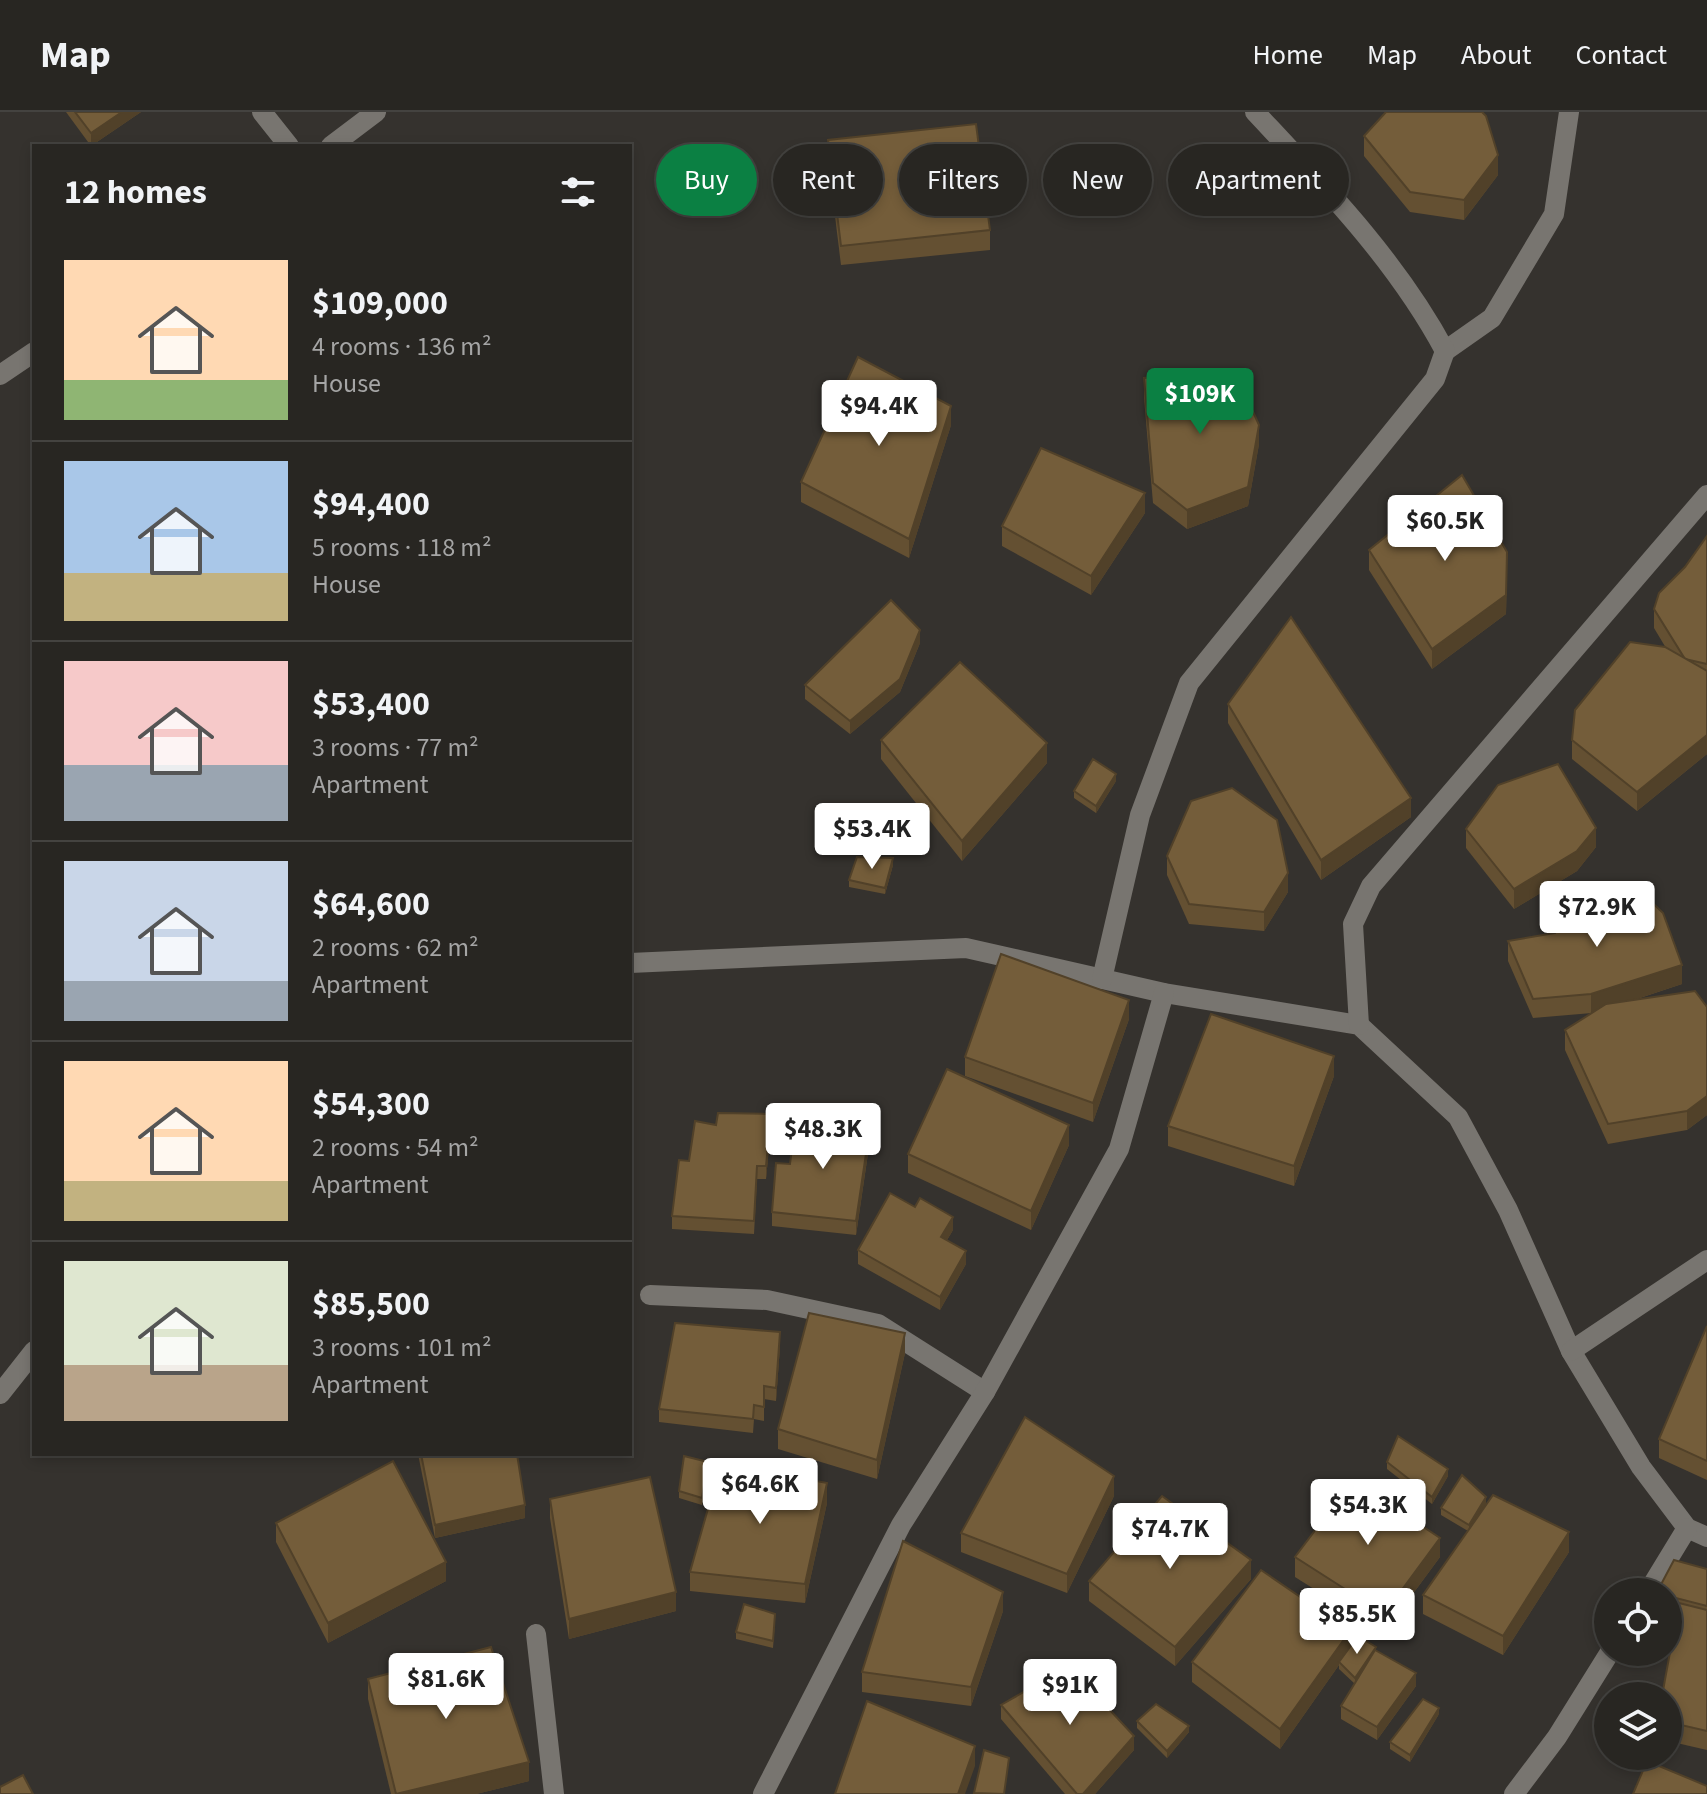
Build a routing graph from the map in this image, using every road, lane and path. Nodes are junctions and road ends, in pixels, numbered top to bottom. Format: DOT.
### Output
graph roads {
  1 [pos="262,112"];
  2 [pos="376,112"];
  3 [pos="1255,112"];
  4 [pos="1569,112"];
  5 [pos="287,144"];
  6 [pos="334,144"];
  7 [pos="1445,351"];
  8 [pos="32,353"];
  9 [pos="0,375"];
  10 [pos="1707,495"];
  11 [pos="632,963"];
  12 [pos="1102,979"];
  13 [pos="1164,993"];
  14 [pos="1359,1025"];
  15 [pos="1707,1260"];
  16 [pos="650,1295"];
  17 [pos="1571,1351"];
  18 [pos="32,1354"];
  19 [pos="985,1392"];
  20 [pos="0,1394"];
  21 [pos="1687,1528"];
  22 [pos="1707,1537"];
  23 [pos="1657,1578"];
  24 [pos="536,1634"];
  25 [pos="1601,1666"];
  26 [pos="554,1794"];
  27 [pos="763,1794"];
  28 [pos="1514,1794"];
  1 -- 5 [label="street"];
  2 -- 6 [label="street"];
  3 -- 7 [label="street"];
  4 -- 7 [label="street"];
  7 -- 12 [label="street"];
  8 -- 9 [label="street"];
  10 -- 14 [label="street"];
  11 -- 12 [label="street"];
  12 -- 13 [label="street"];
  13 -- 14 [label="street"];
  13 -- 19 [label="street"];
  14 -- 17 [label="street"];
  15 -- 17 [label="street"];
  16 -- 19 [label="street"];
  17 -- 21 [label="street"];
  18 -- 20 [label="street"];
  19 -- 27 [label="street"];
  21 -- 22 [label="street"];
  21 -- 23 [label="street"];
  24 -- 26 [label="street"];
  25 -- 28 [label="street"];
}
